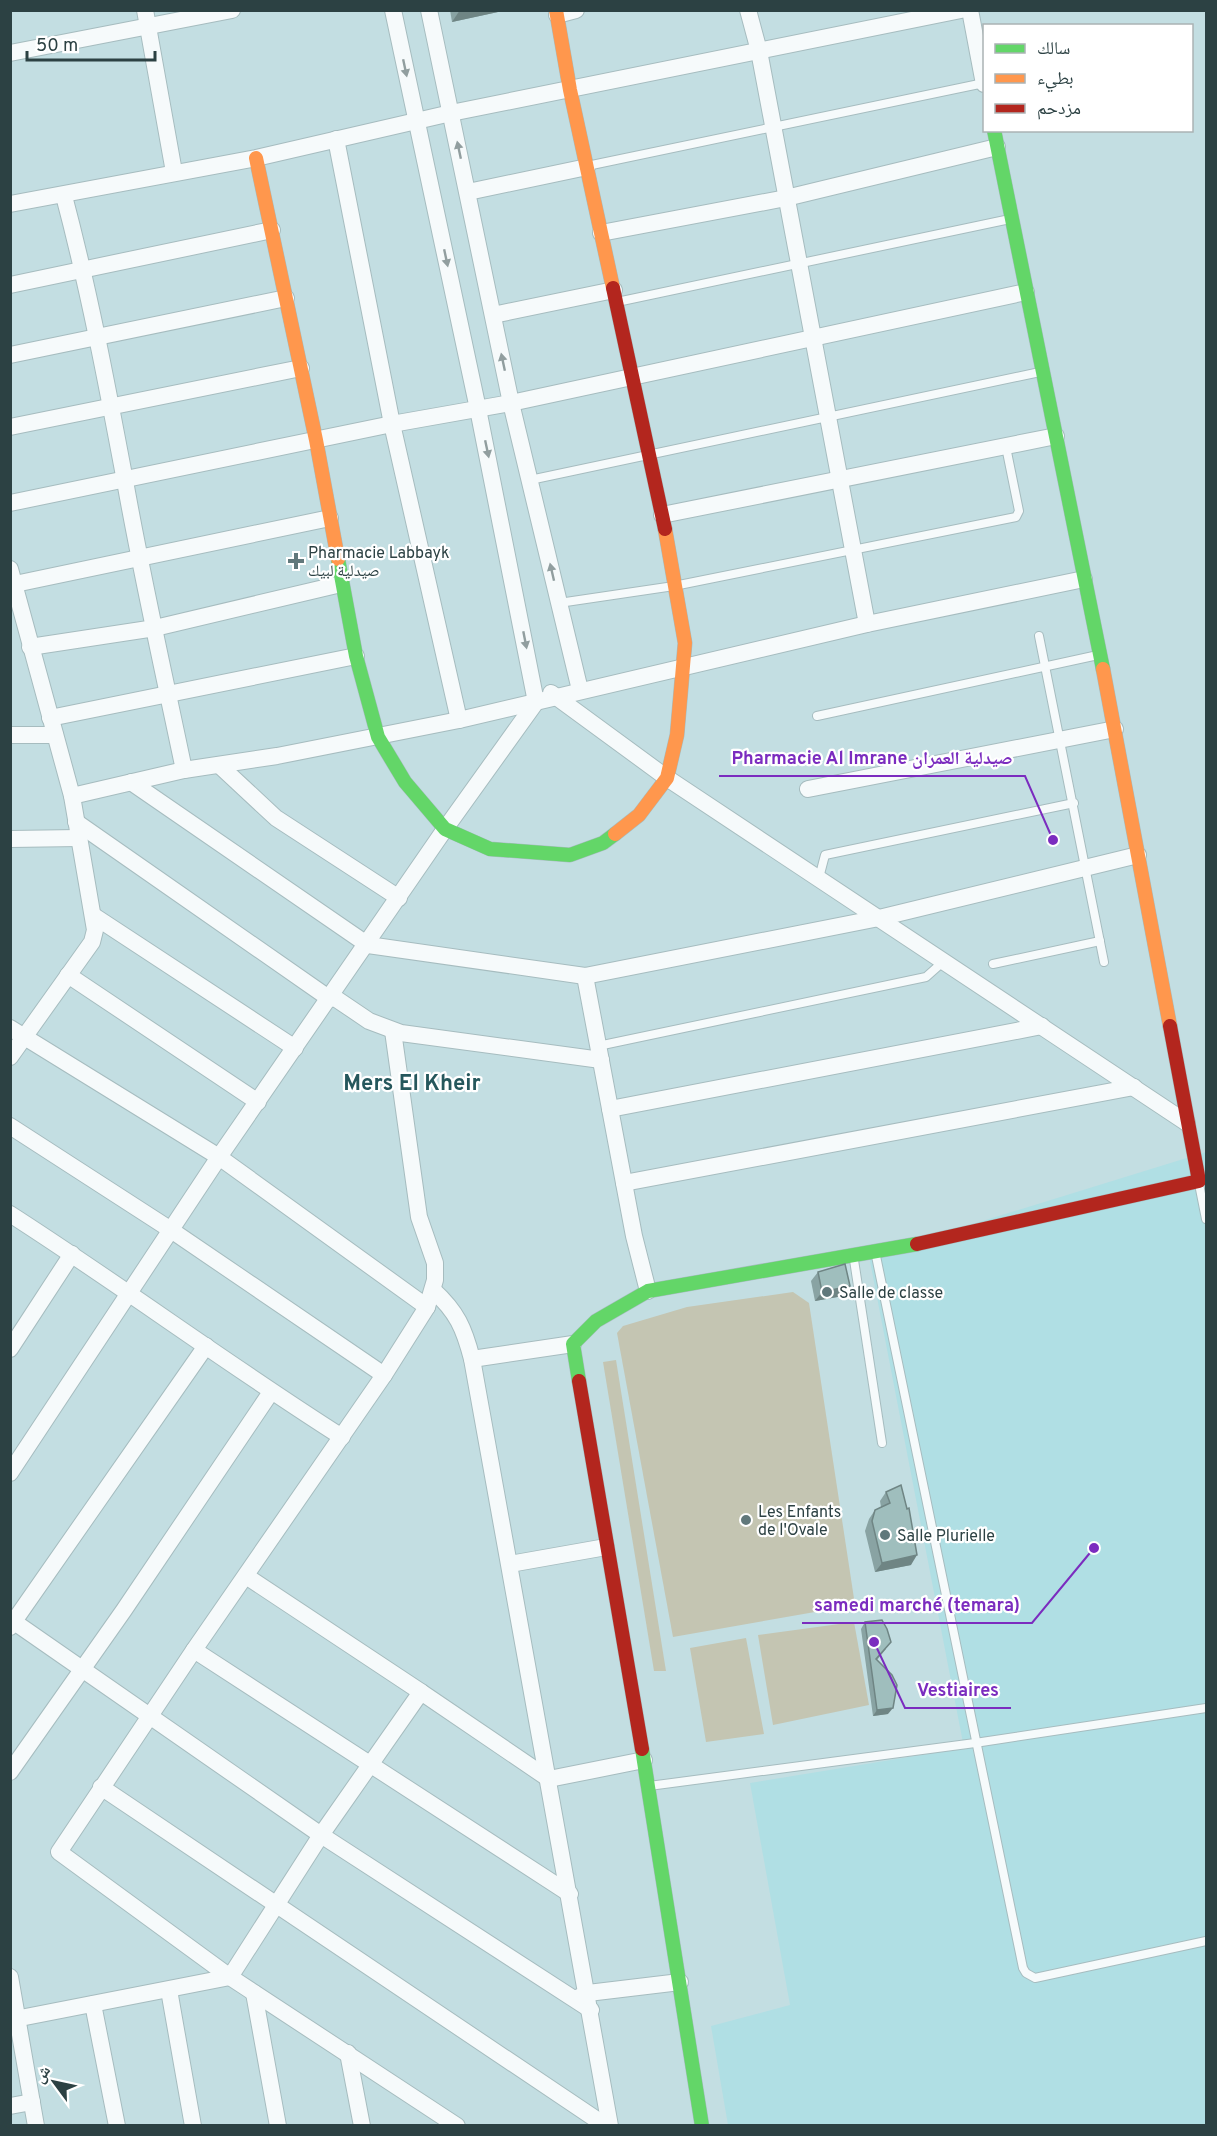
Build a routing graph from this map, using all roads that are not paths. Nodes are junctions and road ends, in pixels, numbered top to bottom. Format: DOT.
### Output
graph roads {
  1 [pos="145,10"];
  2 [pos="232,10"];
  3 [pos="393,10"];
  4 [pos="429,10"];
  5 [pos="576,10"];
  6 [pos="748,10"];
  7 [pos="961,10"];
  8 [pos="970,10"];
  9 [pos="557,13"];
  10 [pos="149,28"];
  11 [pos="759,51"];
  12 [pos="10,53"];
  13 [pos="983,78"];
  14 [pos="983,83"];
  15 [pos="570,90"];
  16 [pos="451,113"];
  17 [pos="417,120"];
  18 [pos="773,126"];
  19 [pos="336,139"];
  20 [pos="996,139"];
  21 [pos="256,158"];
  22 [pos="587,166"];
  23 [pos="174,172"];
  24 [pos="468,192"];
  25 [pos="64,196"];
  26 [pos="786,198"];
  27 [pos="10,204"];
  28 [pos="1012,218"];
  29 [pos="272,230"];
  30 [pos="601,233"];
  31 [pos="799,265"];
  32 [pos="83,270"];
  33 [pos="10,285"];
  34 [pos="1026,292"];
  35 [pos="616,296"];
  36 [pos="286,298"];
  37 [pos="493,315"];
  38 [pos="812,336"];
  39 [pos="96,338"];
  40 [pos="10,355"];
  41 [pos="301,368"];
  42 [pos="1043,371"];
  43 [pos="632,378"];
  44 [pos="511,403"];
  45 [pos="112,407"];
  46 [pos="478,409"];
  47 [pos="828,417"];
  48 [pos="392,424"];
  49 [pos="10,427"];
  50 [pos="1056,436"];
  51 [pos="316,440"];
  52 [pos="1006,447"];
  53 [pos="647,454"];
  54 [pos="839,479"];
  55 [pos="530,480"];
  56 [pos="124,481"];
  57 [pos="10,503"];
  58 [pos="662,515"];
  59 [pos="330,518"];
  60 [pos="853,552"];
  61 [pos="141,560"];
  62 [pos="13,576"];
  63 [pos="1084,579"];
  64 [pos="341,584"];
  65 [pos="674,585"];
  66 [pos="559,603"];
  67 [pos="867,624"];
  68 [pos="155,628"];
  69 [pos="1039,636"];
  70 [pos="30,647"];
  71 [pos="1100,655"];
  72 [pos="356,656"];
  73 [pos="681,667"];
  74 [pos="1046,667"];
  75 [pos="532,676"];
  76 [pos="580,690"];
  77 [pos="169,694"];
  78 [pos="555,696"];
  79 [pos="537,702"];
  80 [pos="817,716"];
  81 [pos="50,718"];
  82 [pos="459,720"];
  83 [pos="1115,729"];
  84 [pos="10,735"];
  85 [pos="55,735"];
  86 [pos="378,736"];
  87 [pos="1062,739"];
  88 [pos="219,765"];
  89 [pos="184,770"];
  90 [pos="667,778"];
  91 [pos="131,783"];
  92 [pos="808,789"];
  93 [pos="72,796"];
  94 [pos="1074,803"];
  95 [pos="445,829"];
  96 [pos="78,830"];
  97 [pos="10,839"];
  98 [pos="1138,855"];
  99 [pos="1087,866"];
  100 [pos="819,878"];
  101 [pos="399,898"];
  102 [pos="94,916"];
  103 [pos="879,918"];
  104 [pos="1101,941"];
  105 [pos="368,945"];
  106 [pos="944,961"];
  107 [pos="1104,962"];
  108 [pos="993,964"];
  109 [pos="68,975"];
  110 [pos="585,976"];
  111 [pos="331,997"];
  112 [pos="1042,1026"];
  113 [pos="393,1031"];
  114 [pos="18,1032"];
  115 [pos="295,1048"];
  116 [pos="600,1053"];
  117 [pos="10,1058"];
  118 [pos="1134,1087"];
  119 [pos="258,1102"];
  120 [pos="610,1109"];
  121 [pos="1187,1123"];
  122 [pos="10,1126"];
  123 [pos="219,1157"];
  124 [pos="1199,1181"];
  125 [pos="624,1183"];
  126 [pos="11,1214"];
  127 [pos="1206,1219"];
  128 [pos="171,1230"];
  129 [pos="875,1253"];
  130 [pos="72,1254"];
  131 [pos="854,1257"];
  132 [pos="433,1290"];
  133 [pos="648,1291"];
  134 [pos="129,1292"];
  135 [pos="427,1307"];
  136 [pos="573,1344"];
  137 [pos="206,1346"];
  138 [pos="10,1349"];
  139 [pos="472,1359"];
  140 [pos="384,1375"];
  141 [pos="271,1392"];
  142 [pos="342,1437"];
  143 [pos="882,1443"];
  144 [pos="10,1473"];
  145 [pos="606,1547"];
  146 [pos="510,1564"];
  147 [pos="246,1576"];
  148 [pos="12,1623"];
  149 [pos="194,1650"];
  150 [pos="83,1669"];
  151 [pos="421,1692"];
  152 [pos="1206,1708"];
  153 [pos="149,1717"];
  154 [pos="975,1743"];
  155 [pos="644,1760"];
  156 [pos="371,1766"];
  157 [pos="10,1772"];
  158 [pos="549,1779"];
  159 [pos="648,1786"];
  160 [pos="101,1787"];
  161 [pos="321,1835"];
  162 [pos="570,1894"];
  163 [pos="278,1905"];
  164 [pos="1206,1941"];
  165 [pos="10,1977"];
  166 [pos="230,1977"];
  167 [pos="680,1982"];
  168 [pos="169,1990"];
  169 [pos="254,1993"];
  170 [pos="584,2001"];
  171 [pos="93,2004"];
  172 [pos="14,2019"];
  173 [pos="348,2053"];
  174 [pos="32,2102"];
  175 [pos="10,2106"];
  176 [pos="449,2123"];
  177 [pos="36,2126"];
  178 [pos="117,2126"];
  179 [pos="193,2126"];
  180 [pos="278,2126"];
  181 [pos="362,2126"];
  182 [pos="608,2126"];
  183 [pos="702,2126"];
  1 -- 10 [label="street"];
  2 -- 10 [label="street"];
  3 -- 17 [label="street, one-way"];
  4 -- 16 [label="street"];
  5 -- 9 [label="street"];
  6 -- 11 [label="street"];
  7 -- 11 [label="street"];
  8 -- 13 [label="street"];
  9 -- 15 [label="street"];
  10 -- 12 [label="street"];
  10 -- 23 [label="street"];
  11 -- 15 [label="street"];
  11 -- 18 [label="street"];
  14 -- 18 [label="lane"];
  15 -- 16 [label="street"];
  15 -- 22 [label="street"];
  16 -- 17 [label="street"];
  24 -- 16 [label="street, one-way"];
  17 -- 19 [label="street"];
  17 -- 46 [label="street, one-way"];
  18 -- 22 [label="lane"];
  18 -- 26 [label="street"];
  19 -- 21 [label="street"];
  19 -- 48 [label="street"];
  20 -- 26 [label="street"];
  20 -- 28 [label="street"];
  21 -- 23 [label="street"];
  21 -- 29 [label="street"];
  22 -- 24 [label="street"];
  22 -- 30 [label="street"];
  23 -- 25 [label="street"];
  24 -- 37 [label="street"];
  25 -- 27 [label="street"];
  25 -- 32 [label="street"];
  26 -- 30 [label="street"];
  26 -- 31 [label="street"];
  28 -- 31 [label="lane"];
  28 -- 34 [label="street"];
  29 -- 32 [label="street"];
  29 -- 36 [label="street"];
  30 -- 35 [label="street"];
  31 -- 35 [label="lane"];
  31 -- 38 [label="street"];
  32 -- 33 [label="street"];
  32 -- 39 [label="street"];
  34 -- 38 [label="street"];
  34 -- 42 [label="street"];
  35 -- 37 [label="street"];
  35 -- 43 [label="street"];
  36 -- 39 [label="street"];
  36 -- 41 [label="street"];
  44 -- 37 [label="street, one-way"];
  38 -- 43 [label="street"];
  38 -- 47 [label="street"];
  39 -- 40 [label="street"];
  39 -- 45 [label="street"];
  41 -- 45 [label="street"];
  41 -- 51 [label="street"];
  42 -- 47 [label="lane"];
  42 -- 50 [label="street"];
  43 -- 44 [label="street"];
  43 -- 53 [label="street"];
  44 -- 46 [label="street"];
  44 -- 55 [label="street"];
  45 -- 49 [label="street"];
  45 -- 56 [label="street"];
  46 -- 48 [label="street"];
  46 -- 75 [label="street, one-way"];
  47 -- 53 [label="lane"];
  47 -- 54 [label="street"];
  48 -- 51 [label="street"];
  48 -- 82 [label="street"];
  50 -- 52 [label="street"];
  50 -- 63 [label="street"];
  51 -- 56 [label="street"];
  51 -- 59 [label="street"];
  52 -- 54 [label="street"];
  52 -- 60 [label="lane"];
  53 -- 55 [label="lane"];
  53 -- 58 [label="street"];
  54 -- 58 [label="street"];
  54 -- 60 [label="street"];
  66 -- 55 [label="street, one-way"];
  56 -- 57 [label="street"];
  56 -- 61 [label="street"];
  58 -- 65 [label="street"];
  59 -- 61 [label="street"];
  59 -- 64 [label="street"];
  60 -- 65 [label="lane"];
  60 -- 67 [label="street"];
  61 -- 62 [label="street"];
  61 -- 68 [label="street"];
  62 -- 70 [label="street"];
  63 -- 67 [label="street"];
  63 -- 71 [label="street"];
  64 -- 68 [label="street"];
  64 -- 72 [label="street"];
  65 -- 66 [label="lane"];
  65 -- 73 [label="street"];
  66 -- 76 [label="street"];
  67 -- 73 [label="street"];
  68 -- 70 [label="street"];
  68 -- 77 [label="street"];
  69 -- 74 [label="lane"];
  70 -- 81 [label="street"];
  71 -- 74 [label="lane"];
  71 -- 83 [label="street"];
  72 -- 77 [label="street"];
  72 -- 86 [label="street"];
  73 -- 76 [label="street"];
  73 -- 90 [label="street"];
  74 -- 80 [label="lane"];
  74 -- 87 [label="lane"];
  75 -- 78 [label="street"];
  75 -- 79 [label="street"];
  76 -- 78 [label="street"];
  77 -- 81 [label="street"];
  77 -- 89 [label="street"];
  78 -- 79 [label="street"];
  78 -- 90 [label="street"];
  79 -- 82 [label="street"];
  79 -- 95 [label="street"];
  81 -- 85 [label="street"];
  82 -- 86 [label="street"];
  83 -- 87 [label="street"];
  83 -- 98 [label="street"];
  84 -- 85 [label="street"];
  85 -- 93 [label="street"];
  86 -- 88 [label="street"];
  86 -- 95 [label="street"];
  87 -- 92 [label="street"];
  87 -- 94 [label="lane"];
  88 -- 89 [label="street"];
  88 -- 101 [label="street"];
  89 -- 91 [label="street"];
  90 -- 95 [label="street"];
  90 -- 100 [label="street"];
  91 -- 93 [label="street"];
  91 -- 105 [label="street"];
  93 -- 96 [label="street"];
  94 -- 99 [label="lane"];
  94 -- 100 [label="lane"];
  95 -- 101 [label="street"];
  96 -- 97 [label="street"];
  96 -- 102 [label="street"];
  96 -- 111 [label="street"];
  98 -- 99 [label="street"];
  98 -- 121 [label="street"];
  99 -- 103 [label="street"];
  99 -- 104 [label="lane"];
  100 -- 103 [label="street"];
  101 -- 105 [label="street"];
  102 -- 109 [label="street"];
  102 -- 115 [label="street"];
  103 -- 106 [label="street"];
  103 -- 110 [label="street"];
  104 -- 107 [label="lane"];
  104 -- 108 [label="lane"];
  105 -- 110 [label="street"];
  105 -- 111 [label="street"];
  106 -- 112 [label="street"];
  106 -- 116 [label="lane"];
  109 -- 114 [label="street"];
  109 -- 119 [label="street"];
  110 -- 116 [label="street"];
  111 -- 113 [label="street"];
  111 -- 115 [label="street"];
  112 -- 118 [label="street"];
  112 -- 120 [label="street"];
  113 -- 116 [label="street"];
  113 -- 132 [label="street"];
  114 -- 117 [label="street"];
  114 -- 123 [label="street"];
  115 -- 119 [label="street"];
  116 -- 120 [label="street"];
  118 -- 121 [label="street"];
  118 -- 125 [label="street"];
  119 -- 123 [label="street"];
  120 -- 125 [label="street"];
  121 -- 124 [label="street"];
  122 -- 128 [label="street"];
  123 -- 128 [label="street"];
  123 -- 135 [label="street"];
  124 -- 127 [label="lane"];
  124 -- 129 [label="street"];
  125 -- 133 [label="street"];
  126 -- 130 [label="street"];
  128 -- 134 [label="street"];
  128 -- 140 [label="street"];
  129 -- 131 [label="street"];
  129 -- 154 [label="lane"];
  130 -- 134 [label="street"];
  130 -- 138 [label="street"];
  131 -- 133 [label="street"];
  131 -- 143 [label="lane"];
  132 -- 135 [label="street"];
  132 -- 139 [label="street"];
  133 -- 136 [label="street"];
  134 -- 137 [label="street"];
  134 -- 144 [label="street"];
  135 -- 140 [label="street"];
  136 -- 139 [label="street"];
  136 -- 145 [label="street"];
  137 -- 141 [label="street"];
  137 -- 148 [label="street"];
  139 -- 146 [label="street"];
  140 -- 142 [label="street"];
  141 -- 142 [label="street"];
  141 -- 150 [label="street"];
  142 -- 147 [label="street"];
  145 -- 146 [label="street"];
  145 -- 155 [label="street"];
  146 -- 158 [label="street"];
  147 -- 149 [label="street"];
  147 -- 151 [label="street"];
  148 -- 150 [label="street"];
  149 -- 153 [label="street"];
  149 -- 156 [label="street"];
  150 -- 153 [label="street"];
  150 -- 157 [label="street"];
  151 -- 156 [label="street"];
  151 -- 158 [label="street"];
  152 -- 154 [label="lane"];
  153 -- 160 [label="street"];
  153 -- 161 [label="street"];
  154 -- 159 [label="lane"];
  154 -- 164 [label="lane"];
  155 -- 158 [label="street"];
  155 -- 159 [label="street"];
  156 -- 161 [label="street"];
  156 -- 162 [label="street"];
  158 -- 162 [label="street"];
  159 -- 167 [label="street"];
  160 -- 163 [label="street"];
  160 -- 166 [label="street"];
  161 -- 163 [label="street"];
  161 -- 170 [label="street"];
  162 -- 170 [label="street"];
  163 -- 166 [label="street"];
  163 -- 182 [label="street"];
  165 -- 172 [label="street"];
  166 -- 168 [label="street"];
  166 -- 169 [label="street"];
  167 -- 170 [label="street"];
  167 -- 183 [label="street"];
  168 -- 171 [label="street"];
  168 -- 179 [label="street"];
  169 -- 173 [label="street"];
  169 -- 180 [label="street"];
  170 -- 182 [label="street"];
  171 -- 172 [label="street"];
  171 -- 178 [label="street"];
  172 -- 174 [label="street"];
  173 -- 176 [label="street"];
  173 -- 181 [label="street"];
  174 -- 175 [label="street"];
  174 -- 177 [label="street"];
}
